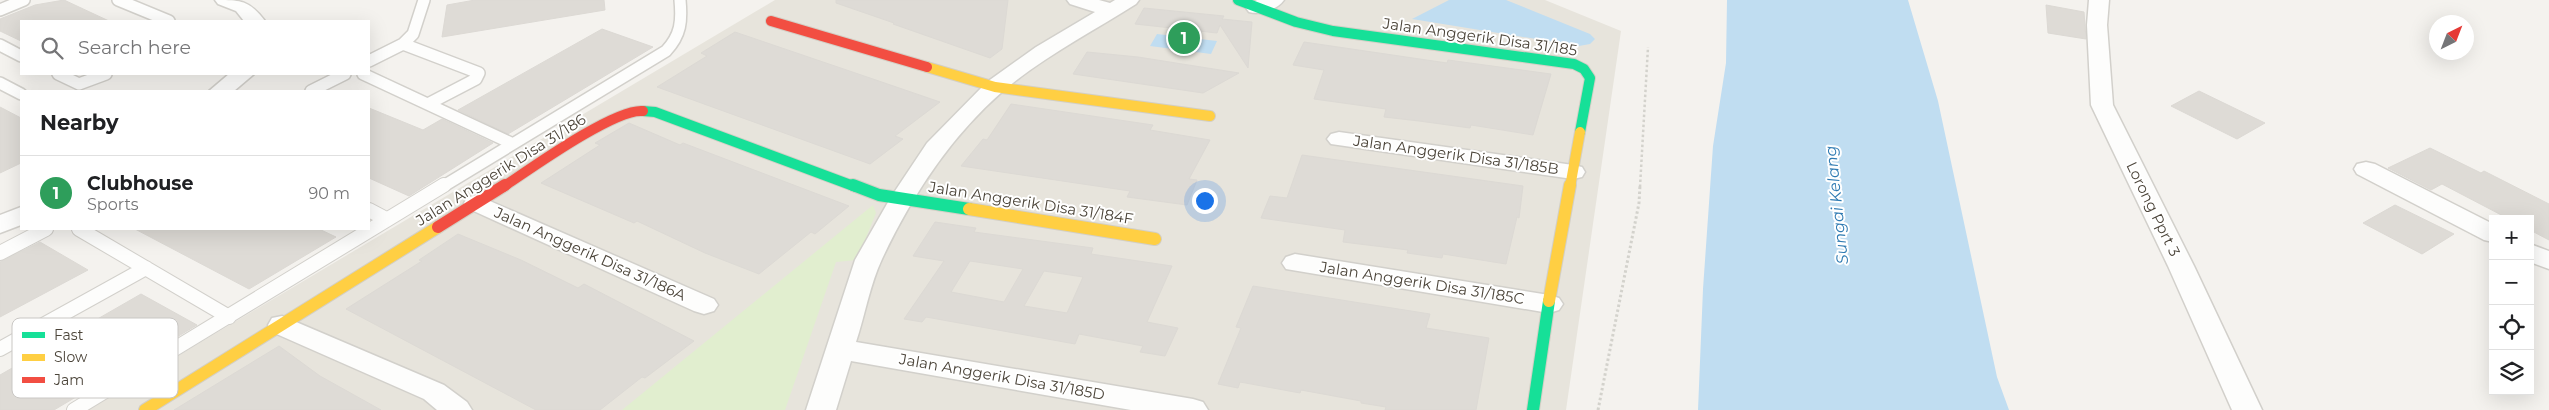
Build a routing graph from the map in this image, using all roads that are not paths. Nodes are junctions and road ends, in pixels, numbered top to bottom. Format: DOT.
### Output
graph roads {
  1 [pos="24,0"];
  2 [pos="118,0"];
  3 [pos="225,0"];
  4 [pos="424,0"];
  5 [pos="680,0"];
  6 [pos="1077,0"];
  7 [pos="2099,0"];
  8 [pos="1256,3"];
  9 [pos="1120,5"];
  10 [pos="0,10"];
  11 [pos="167,20"];
  12 [pos="254,20"];
  13 [pos="772,21"];
  14 [pos="403,44"];
  15 [pos="0,45"];
  16 [pos="20,55"];
  17 [pos="370,61"];
  18 [pos="60,75"];
  19 [pos="103,75"];
  20 [pos="241,75"];
  21 [pos="343,75"];
  22 [pos="365,75"];
  23 [pos="0,83"];
  24 [pos="995,87"];
  25 [pos="221,90"];
  26 [pos="313,90"];
  27 [pos="20,93"];
  28 [pos="428,104"];
  29 [pos="1210,116"];
  30 [pos="1339,139"];
  31 [pos="511,143"];
  32 [pos="2366,169"];
  33 [pos="1573,172"];
  34 [pos="904,197"];
  35 [pos="476,204"];
  36 [pos="370,210"];
  37 [pos="20,215"];
  38 [pos="386,218"];
  39 [pos="0,225"];
  40 [pos="370,228"];
  41 [pos="44,230"];
  42 [pos="81,230"];
  43 [pos="367,230"];
  44 [pos="2489,232"];
  45 [pos="1154,239"];
  46 [pos="0,253"];
  47 [pos="2534,254"];
  48 [pos="2549,261"];
  49 [pos="1294,263"];
  50 [pos="146,268"];
  51 [pos="1549,304"];
  52 [pos="704,305"];
  53 [pos="229,317"];
  54 [pos="56,318"];
  55 [pos="282,325"];
  56 [pos="12,342"];
  57 [pos="178,348"];
  58 [pos="0,349"];
  59 [pos="840,349"];
  60 [pos="178,390"];
  61 [pos="94,398"];
  62 [pos="164,398"];
  63 [pos="74,410"];
  64 [pos="145,410"];
  65 [pos="457,410"];
  66 [pos="821,410"];
  67 [pos="1193,410"];
  68 [pos="1533,410"];
  69 [pos="2247,410"];
  1 -- 10 [label="lane"];
  2 -- 11 [label="lane"];
  3 -- 12 [label="street"];
  4 -- 14 [label="lane"];
  5 -- 31 [label="lane"];
  6 -- 9 [label="street"];
  7 -- 69 [label="street, Lorong Pprt 3"];
  8 -- 33 [label="street, Jalan Anggerik Disa 31/185"];
  9 -- 24 [label="street"];
  13 -- 24 [label="street"];
  14 -- 17 [label="lane"];
  14 -- 28 [label="lane"];
  15 -- 16 [label="lane"];
  18 -- 19 [label="lane"];
  20 -- 25 [label="street"];
  21 -- 26 [label="lane"];
  22 -- 28 [label="lane"];
  23 -- 27 [label="lane"];
  24 -- 29 [label="street"];
  24 -- 34 [label="street"];
  28 -- 31 [label="lane"];
  30 -- 33 [label="street, Jalan Anggerik Disa 31/185B"];
  31 -- 38 [label="lane"];
  32 -- 44 [label="street"];
  33 -- 51 [label="street, Jalan Anggerik Disa 31/185"];
  34 -- 35 [label="street, Jalan Anggerik Disa 31/186"];
  34 -- 45 [label="street, Jalan Anggerik Disa 31/184F"];
  34 -- 59 [label="street"];
  35 -- 52 [label="street, Jalan Anggerik Disa 31/186A"];
  35 -- 55 [label="street, Jalan Anggerik Disa 31/186"];
  36 -- 38 [label="lane"];
  37 -- 39 [label="street"];
  38 -- 40 [label="lane"];
  41 -- 46 [label="lane"];
  42 -- 50 [label="lane"];
  43 -- 53 [label="lane"];
  47 -- 48 [label="street"];
  49 -- 51 [label="street, Jalan Anggerik Disa 31/185C"];
  50 -- 53 [label="lane"];
  50 -- 54 [label="lane"];
  51 -- 68 [label="street, Jalan Anggerik Disa 31/185"];
  53 -- 57 [label="lane"];
  55 -- 60 [label="street, Jalan Anggerik Disa 31/186"];
  55 -- 65 [label="street"];
  56 -- 58 [label="lane"];
  59 -- 66 [label="street"];
  59 -- 67 [label="street, Jalan Anggerik Disa 31/185D"];
  61 -- 63 [label="lane"];
  62 -- 64 [label="street, Jalan Anggerik Disa 31/186"];
}
